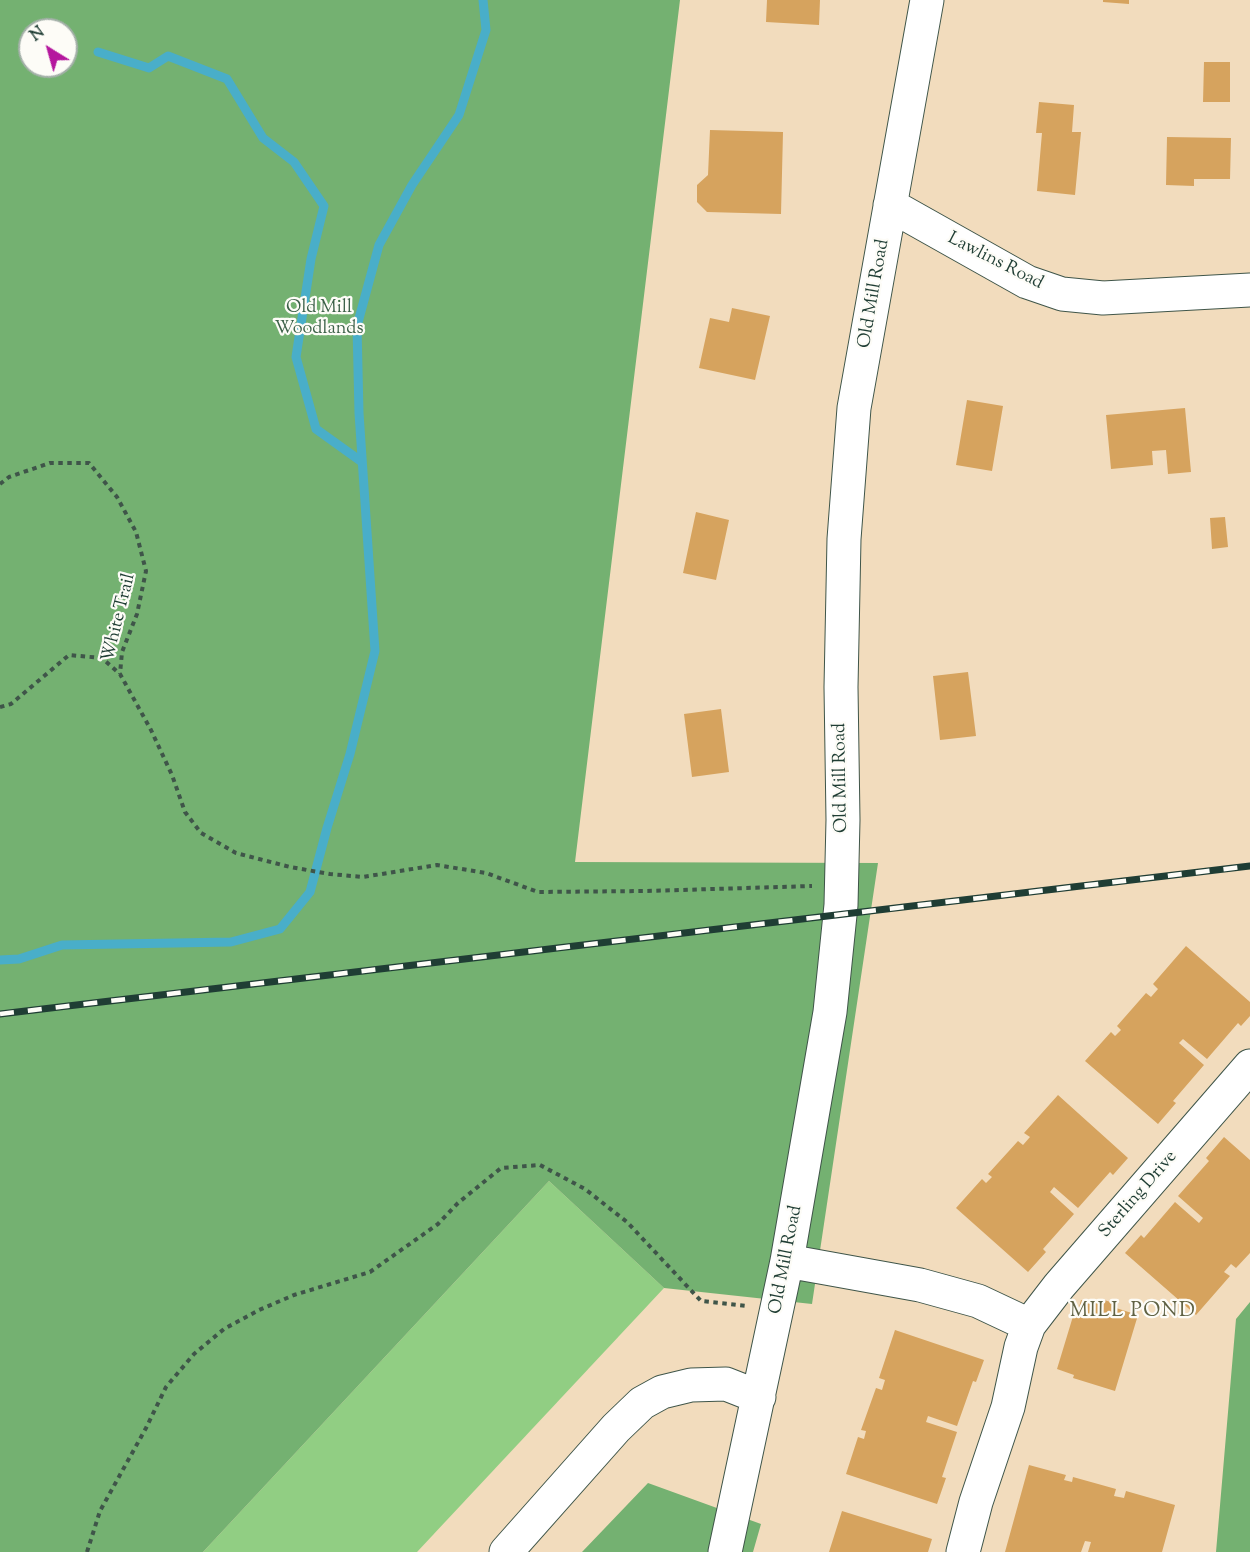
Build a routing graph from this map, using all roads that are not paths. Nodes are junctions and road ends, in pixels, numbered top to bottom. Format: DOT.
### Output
graph roads {
  1 [pos="927,0"];
  2 [pos="890,206"];
  3 [pos="1250,290"];
  4 [pos="1250,1066"];
  5 [pos="787,1262"];
  6 [pos="1029,1325"];
  7 [pos="759,1396"];
  8 [pos="506,1552"];
  9 [pos="725,1552"];
  10 [pos="963,1552"];
  1 -- 2 [label="street, Old Mill Road"];
  2 -- 3 [label="street, Lawlins Road"];
  2 -- 5 [label="street, Old Mill Road"];
  4 -- 6 [label="street, Sterling Drive"];
  5 -- 6 [label="street"];
  5 -- 7 [label="street, Old Mill Road"];
  6 -- 10 [label="street, Sterling Drive"];
  7 -- 8 [label="street"];
  7 -- 9 [label="street, Old Mill Road"];
}
